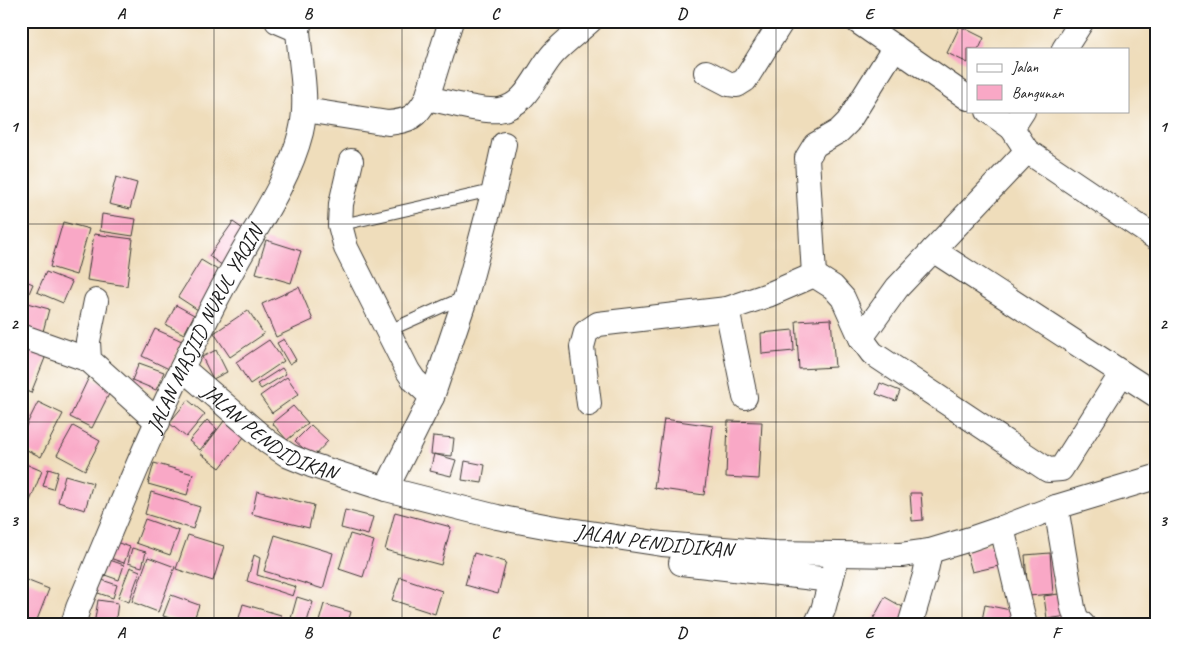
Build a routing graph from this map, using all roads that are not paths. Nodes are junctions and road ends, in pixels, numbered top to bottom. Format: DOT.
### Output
graph roads {
  1 [pos="452,21"];
  2 [pos="590,21"];
  3 [pos="782,21"];
  4 [pos="857,21"];
  5 [pos="1082,21"];
  6 [pos="292,24"];
  7 [pos="895,47"];
  8 [pos="1065,48"];
  9 [pos="706,72"];
  10 [pos="967,97"];
  11 [pos="427,98"];
  12 [pos="305,110"];
  13 [pos="991,112"];
  14 [pos="1018,120"];
  15 [pos="504,144"];
  16 [pos="1027,151"];
  17 [pos="351,162"];
  18 [pos="494,190"];
  19 [pos="340,225"];
  20 [pos="1156,238"];
  21 [pos="933,250"];
  22 [pos="814,275"];
  23 [pos="466,296"];
  24 [pos="96,301"];
  25 [pos="727,308"];
  26 [pos="388,331"];
  27 [pos="21,336"];
  28 [pos="861,338"];
  29 [pos="88,360"];
  30 [pos="182,368"];
  31 [pos="1122,373"];
  32 [pos="1156,395"];
  33 [pos="432,397"];
  34 [pos="745,397"];
  35 [pos="589,404"];
  36 [pos="158,422"];
  37 [pos="1156,477"];
  38 [pos="386,489"];
  39 [pos="1056,507"];
  40 [pos="1002,528"];
  41 [pos="930,551"];
  42 [pos="838,554"];
  43 [pos="681,563"];
  44 [pos="831,580"];
  45 [pos="73,625"];
  46 [pos="816,625"];
  47 [pos="910,625"];
  48 [pos="1025,625"];
  49 [pos="1083,625"];
  1 -- 11 [label="street"];
  2 -- 11 [label="street"];
  3 -- 9 [label="street"];
  4 -- 7 [label="street"];
  5 -- 8 [label="street"];
  6 -- 12 [label="street, JALAN MASJID NURUL YAQIN"];
  7 -- 10 [label="street"];
  7 -- 22 [label="street"];
  11 -- 12 [label="street"];
  12 -- 30 [label="street, JALAN MASJID NURUL YAQIN"];
  13 -- 14 [label="street"];
  14 -- 16 [label="street"];
  15 -- 18 [label="street"];
  16 -- 20 [label="street"];
  16 -- 21 [label="street"];
  17 -- 19 [label="street"];
  18 -- 19 [label="lane"];
  18 -- 23 [label="street"];
  19 -- 26 [label="street"];
  21 -- 28 [label="street"];
  21 -- 31 [label="street"];
  22 -- 25 [label="street"];
  22 -- 28 [label="street"];
  23 -- 26 [label="lane"];
  23 -- 33 [label="street"];
  24 -- 29 [label="street"];
  25 -- 34 [label="street"];
  25 -- 35 [label="street"];
  26 -- 33 [label="street"];
  27 -- 29 [label="street"];
  28 -- 31 [label="street"];
  29 -- 36 [label="street"];
  30 -- 36 [label="street, JALAN MASJID NURUL YAQIN"];
  30 -- 38 [label="street, JALAN PENDIDIKAN"];
  31 -- 32 [label="street"];
  33 -- 38 [label="street"];
  36 -- 45 [label="street, JALAN MASJID NURUL YAQIN"];
  37 -- 39 [label="street, JALAN PENDIDIKAN"];
  38 -- 42 [label="street, JALAN PENDIDIKAN"];
  39 -- 40 [label="street, JALAN PENDIDIKAN"];
  39 -- 49 [label="street"];
  40 -- 41 [label="street, JALAN PENDIDIKAN"];
  40 -- 48 [label="street"];
  41 -- 42 [label="street, JALAN PENDIDIKAN"];
  41 -- 47 [label="street"];
  42 -- 44 [label="street"];
  43 -- 44 [label="street"];
  44 -- 46 [label="street"];
}
